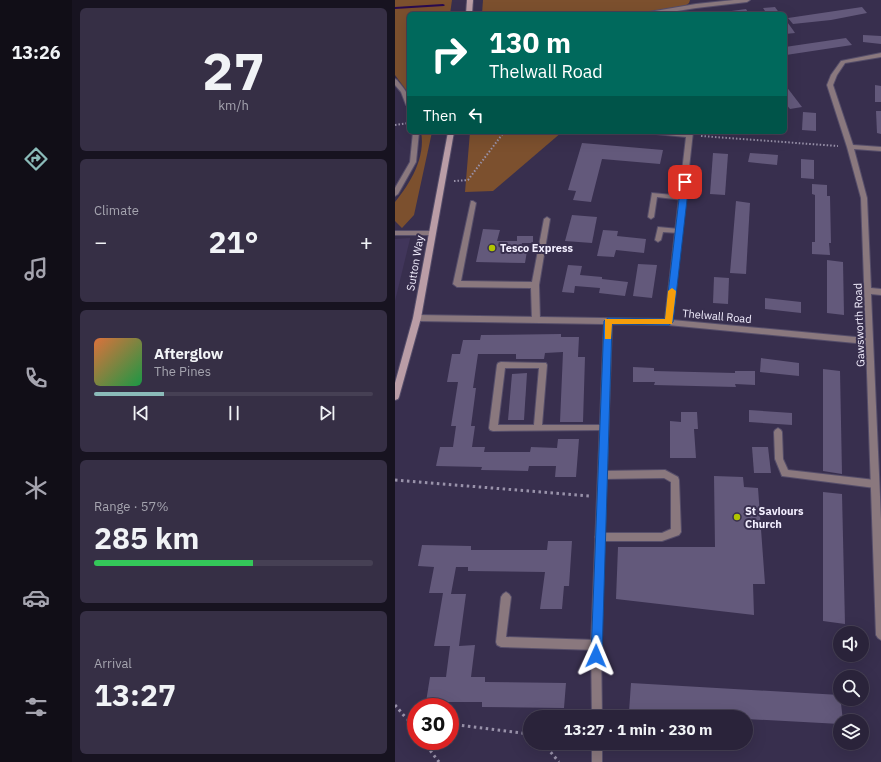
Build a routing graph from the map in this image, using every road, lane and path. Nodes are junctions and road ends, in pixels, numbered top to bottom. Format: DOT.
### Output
graph roads {
  1 [pos="470,0"];
  2 [pos="693,0"];
  3 [pos="739,0"];
  4 [pos="747,0"];
  5 [pos="696,6"];
  6 [pos="469,12"];
  7 [pos="661,12"];
  8 [pos="881,55"];
  9 [pos="395,81"];
  10 [pos="407,100"];
  11 [pos="407,123"];
  12 [pos="395,125"];
  13 [pos="416,134"];
  14 [pos="451,134"];
  15 [pos="502,134"];
  16 [pos="690,134"];
  17 [pos="851,147"];
  18 [pos="881,149"];
  19 [pos="443,182"];
  20 [pos="395,194"];
  21 [pos="683,198"];
  22 [pos="473,203"];
  23 [pos="651,217"];
  24 [pos="547,219"];
  25 [pos="679,231"];
  26 [pos="395,233"];
  27 [pos="432,233"];
  28 [pos="658,240"];
  29 [pos="535,285"];
  30 [pos="869,291"];
  31 [pos="881,292"];
  32 [pos="417,318"];
  33 [pos="536,320"];
  34 [pos="608,321"];
  35 [pos="669,322"];
  36 [pos="870,341"];
  37 [pos="395,397"];
  38 [pos="538,428"];
  39 [pos="604,428"];
  40 [pos="778,432"];
  41 [pos="603,475"];
  42 [pos="395,480"];
  43 [pos="875,484"];
  44 [pos="601,497"];
  45 [pos="600,537"];
  46 [pos="506,597"];
  47 [pos="881,636"];
  48 [pos="596,645"];
  49 [pos="395,705"];
  50 [pos="597,710"];
  51 [pos="406,718"];
  52 [pos="459,725"];
  53 [pos="523,733"];
  54 [pos="430,750"];
  55 [pos="549,750"];
  56 [pos="597,750"];
  57 [pos="439,762"];
  58 [pos="559,762"];
  59 [pos="597,762"];
  1 -- 6 [label="main road"];
  2 -- 5 [label="street"];
  3 -- 4 [label="street"];
  3 -- 5 [label="street"];
  5 -- 7 [label="street"];
  8 -- 17 [label="street, Gawsworth Road"];
  9 -- 10 [label="street"];
  11 -- 12 [label="path"];
  13 -- 20 [label="street"];
  14 -- 19 [label="main road, Sutton Way"];
  15 -- 19 [label="path"];
  16 -- 17 [label="path"];
  16 -- 21 [label="street"];
  17 -- 18 [label="street"];
  17 -- 30 [label="street, Gawsworth Road"];
  19 -- 27 [label="main road, Sutton Way"];
  21 -- 23 [label="street"];
  21 -- 25 [label="street"];
  22 -- 29 [label="street"];
  24 -- 29 [label="street"];
  25 -- 28 [label="street"];
  25 -- 35 [label="street"];
  26 -- 27 [label="street"];
  27 -- 32 [label="main road, Sutton Way"];
  29 -- 33 [label="street"];
  30 -- 31 [label="street"];
  30 -- 36 [label="street, Gawsworth Road"];
  32 -- 33 [label="street, Thelwall Road"];
  32 -- 37 [label="main road, Sutton Way"];
  33 -- 34 [label="street, Thelwall Road"];
  34 -- 35 [label="street, Thelwall Road"];
  34 -- 39 [label="street"];
  35 -- 36 [label="street, Thelwall Road"];
  36 -- 43 [label="street, Gawsworth Road"];
  38 -- 38 [label="street"];
  38 -- 39 [label="street"];
  39 -- 41 [label="street"];
  40 -- 43 [label="street"];
  41 -- 44 [label="street"];
  41 -- 45 [label="street"];
  42 -- 44 [label="path"];
  43 -- 47 [label="street, Gawsworth Road"];
  44 -- 45 [label="street"];
  45 -- 48 [label="street"];
  46 -- 48 [label="street"];
  48 -- 50 [label="street"];
  49 -- 51 [label="path"];
  52 -- 53 [label="path"];
  54 -- 57 [label="path"];
  55 -- 58 [label="path"];
  56 -- 59 [label="street"];
}
